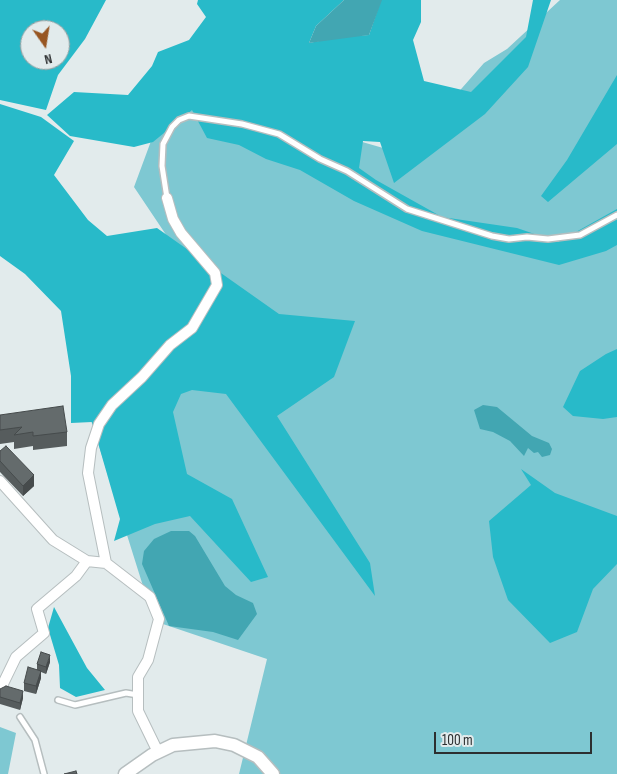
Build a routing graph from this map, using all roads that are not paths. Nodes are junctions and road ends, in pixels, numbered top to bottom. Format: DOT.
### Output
graph roads {
  1 [pos="167,198"];
  2 [pos="617,215"];
  3 [pos="0,481"];
  4 [pos="87,560"];
  5 [pos="106,562"];
  6 [pos="0,690"];
  7 [pos="138,695"];
  8 [pos="58,700"];
  9 [pos="20,717"];
  10 [pos="158,752"];
  11 [pos="44,774"];
  12 [pos="125,774"];
  13 [pos="273,774"];
  1 -- 2 [label="lane"];
  1 -- 5 [label="street"];
  3 -- 4 [label="street"];
  4 -- 5 [label="street"];
  4 -- 6 [label="street"];
  5 -- 7 [label="street"];
  7 -- 8 [label="lane"];
  7 -- 10 [label="street"];
  9 -- 11 [label="lane"];
  10 -- 12 [label="street"];
  10 -- 13 [label="street"];
}
